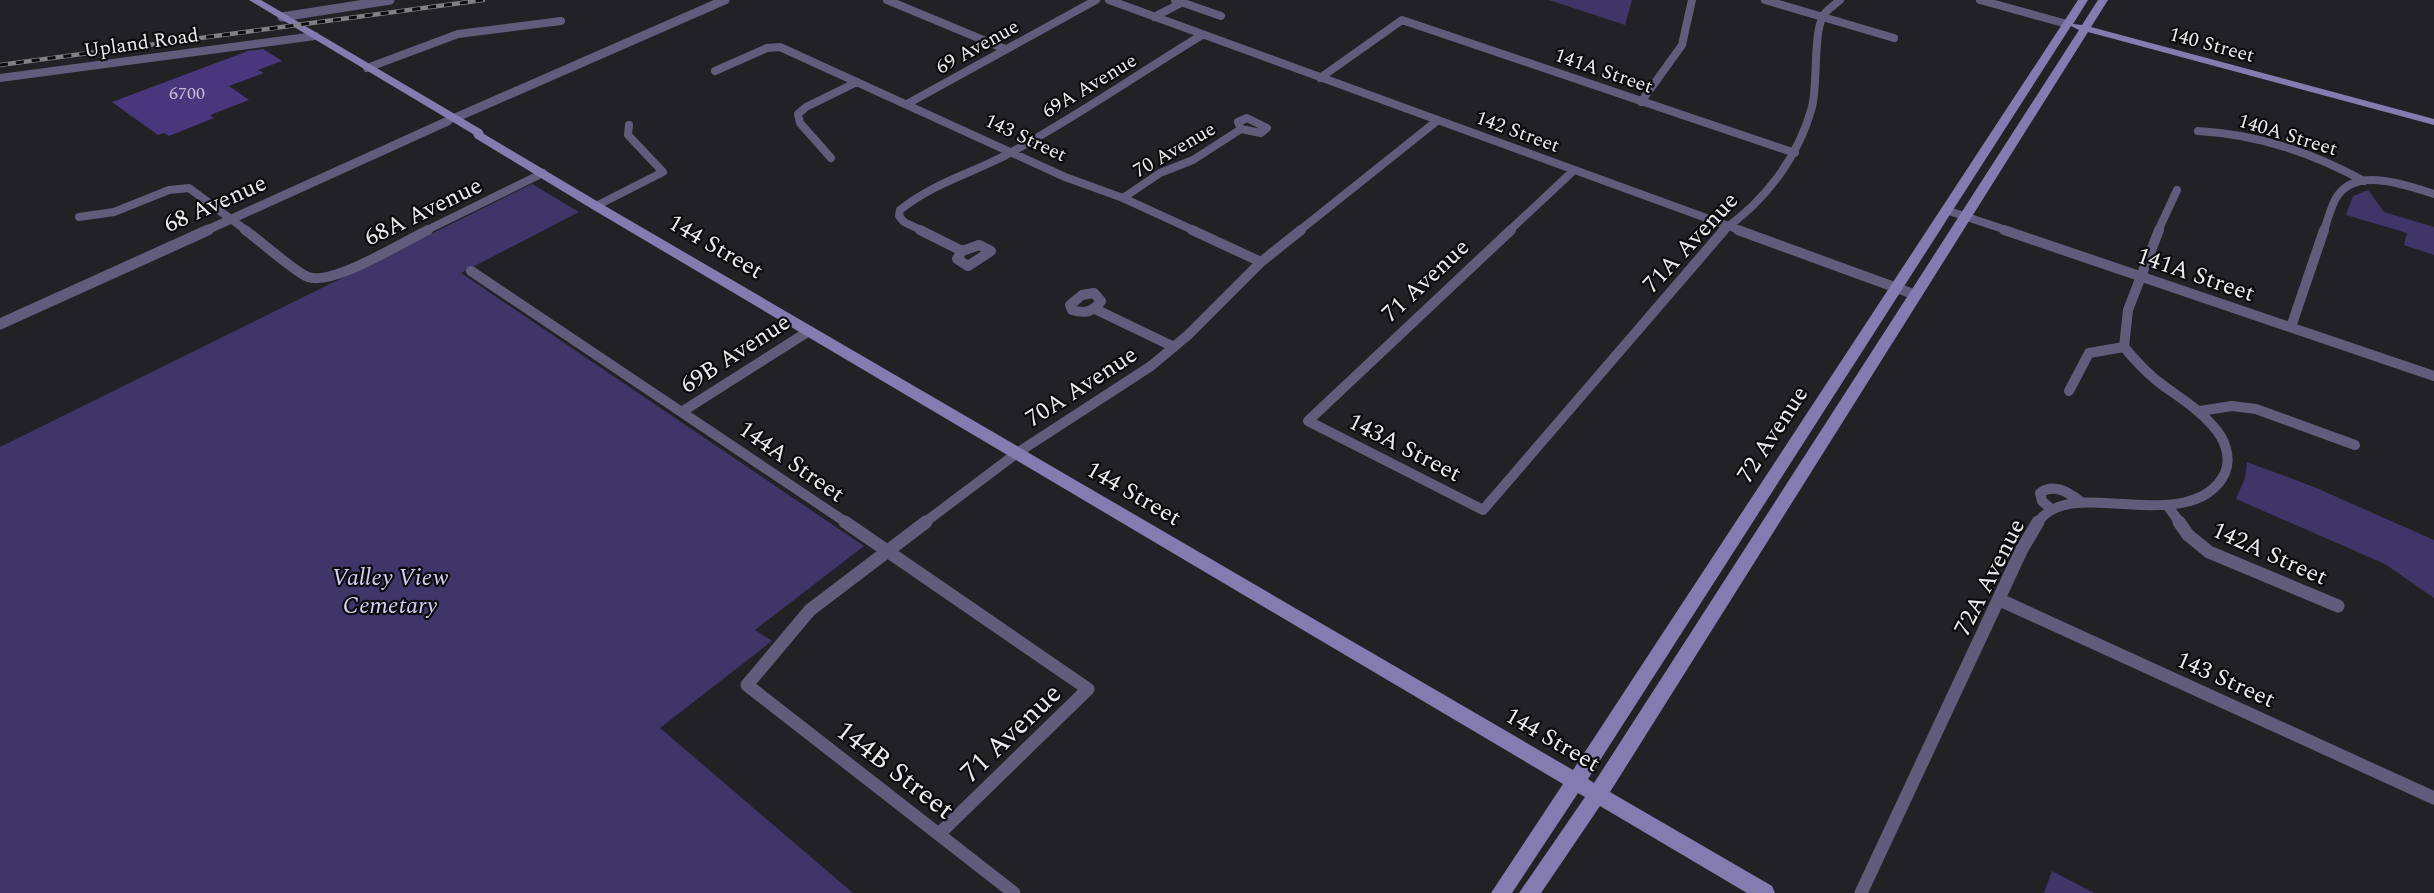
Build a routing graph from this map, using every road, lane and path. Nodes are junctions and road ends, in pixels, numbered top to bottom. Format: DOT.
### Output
graph roads {
  1 [pos="254,0"];
  2 [pos="390,0"];
  3 [pos="725,0"];
  4 [pos="887,0"];
  5 [pos="1096,0"];
  6 [pos="1109,0"];
  7 [pos="1692,0"];
  8 [pos="1765,0"];
  9 [pos="1840,0"];
  10 [pos="1980,0"];
  11 [pos="2083,0"];
  12 [pos="2103,0"];
  13 [pos="1177,2"];
  14 [pos="1221,16"];
  15 [pos="282,17"];
  16 [pos="1154,17"];
  17 [pos="1823,17"];
  18 [pos="561,21"];
  19 [pos="2067,24"];
  20 [pos="2085,28"];
  21 [pos="303,29"];
  22 [pos="1202,35"];
  23 [pos="315,36"];
  24 [pos="287,38"];
  25 [pos="1894,38"];
  26 [pos="1005,49"];
  27 [pos="367,68"];
  28 [pos="715,71"];
  29 [pos="0,78"];
  30 [pos="1320,78"];
  31 [pos="857,82"];
  32 [pos="1641,102"];
  33 [pos="907,104"];
  34 [pos="451,119"];
  35 [pos="1438,120"];
  36 [pos="2434,122"];
  37 [pos="629,125"];
  38 [pos="1241,129"];
  39 [pos="2198,131"];
  40 [pos="1012,152"];
  41 [pos="1795,153"];
  42 [pos="831,158"];
  43 [pos="1573,171"];
  44 [pos="543,173"];
  45 [pos="2364,181"];
  46 [pos="2177,190"];
  47 [pos="2434,194"];
  48 [pos="1123,198"];
  49 [pos="596,206"];
  50 [pos="1946,210"];
  51 [pos="1965,216"];
  52 [pos="79,217"];
  53 [pos="232,219"];
  54 [pos="1729,227"];
  55 [pos="962,251"];
  56 [pos="1261,262"];
  57 [pos="471,271"];
  58 [pos="2139,276"];
  59 [pos="1896,288"];
  60 [pos="1916,295"];
  61 [pos="1095,309"];
  62 [pos="0,324"];
  63 [pos="2291,327"];
  64 [pos="809,331"];
  65 [pos="1174,347"];
  66 [pos="2124,347"];
  67 [pos="2434,376"];
  68 [pos="2069,391"];
  69 [pos="683,411"];
  70 [pos="2200,411"];
  71 [pos="1308,421"];
  72 [pos="2355,445"];
  73 [pos="1017,453"];
  74 [pos="2080,501"];
  75 [pos="2167,505"];
  76 [pos="2051,509"];
  77 [pos="1483,510"];
  78 [pos="886,552"];
  79 [pos="2000,600"];
  80 [pos="2338,606"];
  81 [pos="747,685"];
  82 [pos="1088,689"];
  83 [pos="1576,782"];
  84 [pos="1597,795"];
  85 [pos="2434,798"];
  86 [pos="939,834"];
  87 [pos="1014,893"];
  88 [pos="1501,893"];
  89 [pos="1529,893"];
  90 [pos="1765,893"];
  91 [pos="1861,893"];
  1 -- 15 [label="main road, 144 Street"];
  2 -- 15 [label="street"];
  3 -- 34 [label="street, 68 Avenue"];
  4 -- 26 [label="street"];
  5 -- 26 [label="street, 69 Avenue"];
  6 -- 16 [label="street, 142 Street"];
  7 -- 32 [label="street"];
  8 -- 17 [label="street"];
  9 -- 17 [label="street"];
  10 -- 19 [label="street, 140 Street"];
  11 -- 19 [label="main road, 72 Avenue"];
  12 -- 20 [label="main road, 72 Avenue"];
  13 -- 14 [label="street"];
  13 -- 16 [label="street"];
  15 -- 21 [label="main road, 144 Street"];
  16 -- 22 [label="street, 142 Street"];
  17 -- 25 [label="street"];
  17 -- 41 [label="street, 71A Avenue"];
  18 -- 27 [label="street"];
  19 -- 20 [label="main road, 140 Street"];
  19 -- 50 [label="main road, 72 Avenue"];
  20 -- 36 [label="main road, 140 Street"];
  20 -- 51 [label="main road, 72 Avenue"];
  21 -- 23 [label="main road, 144 Street"];
  21 -- 24 [label="street, Upland Road"];
  22 -- 30 [label="street, 142 Street"];
  22 -- 40 [label="street, 69A Avenue"];
  23 -- 24 [label="street, Upland Road"];
  23 -- 27 [label="main road, 144 Street"];
  24 -- 29 [label="street, Upland Road"];
  26 -- 33 [label="street, 69 Avenue"];
  27 -- 34 [label="main road, 144 Street"];
  28 -- 31 [label="street, 143 Street"];
  30 -- 32 [label="street, 141A Street"];
  30 -- 35 [label="street, 142 Street"];
  31 -- 33 [label="street, 143 Street"];
  31 -- 42 [label="street"];
  32 -- 41 [label="street, 141A Street"];
  33 -- 40 [label="street, 143 Street"];
  34 -- 44 [label="main road, 144 Street"];
  34 -- 53 [label="street, 68 Avenue"];
  35 -- 43 [label="street, 142 Street"];
  35 -- 56 [label="street, 70A Avenue"];
  37 -- 49 [label="street"];
  38 -- 48 [label="street, 70 Avenue"];
  39 -- 45 [label="street, 140A Street"];
  40 -- 48 [label="street, 143 Street"];
  40 -- 55 [label="street, 69A Avenue"];
  41 -- 54 [label="street, 71A Avenue"];
  43 -- 54 [label="street, 142 Street"];
  43 -- 71 [label="street, 71 Avenue"];
  44 -- 49 [label="main road, 144 Street"];
  44 -- 53 [label="street, 68A Avenue"];
  45 -- 47 [label="street"];
  45 -- 63 [label="street"];
  46 -- 58 [label="street"];
  48 -- 56 [label="street, 143 Street"];
  49 -- 64 [label="main road, 144 Street"];
  50 -- 51 [label="street, 141A Street"];
  50 -- 59 [label="main road, 72 Avenue"];
  51 -- 58 [label="street, 141A Street"];
  51 -- 60 [label="main road, 72 Avenue"];
  52 -- 53 [label="street"];
  53 -- 62 [label="street, 68 Avenue"];
  54 -- 59 [label="street, 142 Street"];
  54 -- 77 [label="street, 71A Avenue"];
  56 -- 65 [label="street, 70A Avenue"];
  57 -- 69 [label="street, 144A Street"];
  58 -- 63 [label="street, 141A Street"];
  58 -- 66 [label="street"];
  59 -- 60 [label="street, 142 Street"];
  59 -- 83 [label="main road, 72 Avenue"];
  60 -- 84 [label="main road, 72 Avenue"];
  61 -- 65 [label="street"];
  63 -- 67 [label="street, 141A Street"];
  64 -- 69 [label="street, 69B Avenue"];
  64 -- 73 [label="main road, 144 Street"];
  65 -- 73 [label="street, 70A Avenue"];
  66 -- 68 [label="street"];
  66 -- 70 [label="street, 72A Avenue"];
  69 -- 78 [label="street, 144A Street"];
  70 -- 72 [label="street"];
  70 -- 75 [label="street, 72A Avenue"];
  71 -- 77 [label="street, 143A Street"];
  73 -- 78 [label="street, 70A Avenue"];
  73 -- 83 [label="main road, 144 Street"];
  74 -- 75 [label="street, 72A Avenue"];
  74 -- 76 [label="street, 72A Avenue"];
  74 -- 76 [label="street"];
  75 -- 80 [label="street, 142A Street"];
  76 -- 79 [label="street, 72A Avenue"];
  78 -- 81 [label="street, 70A Avenue"];
  78 -- 82 [label="street, 144A Street"];
  79 -- 85 [label="street, 143 Street"];
  79 -- 91 [label="street, 72A Avenue"];
  81 -- 86 [label="street, 144B Street"];
  82 -- 86 [label="street, 71 Avenue"];
  83 -- 84 [label="main road, 144 Street"];
  83 -- 88 [label="main road, 72 Avenue"];
  84 -- 89 [label="main road, 72 Avenue"];
  84 -- 90 [label="main road, 144 Street"];
  86 -- 87 [label="street, 144B Street"];
}
